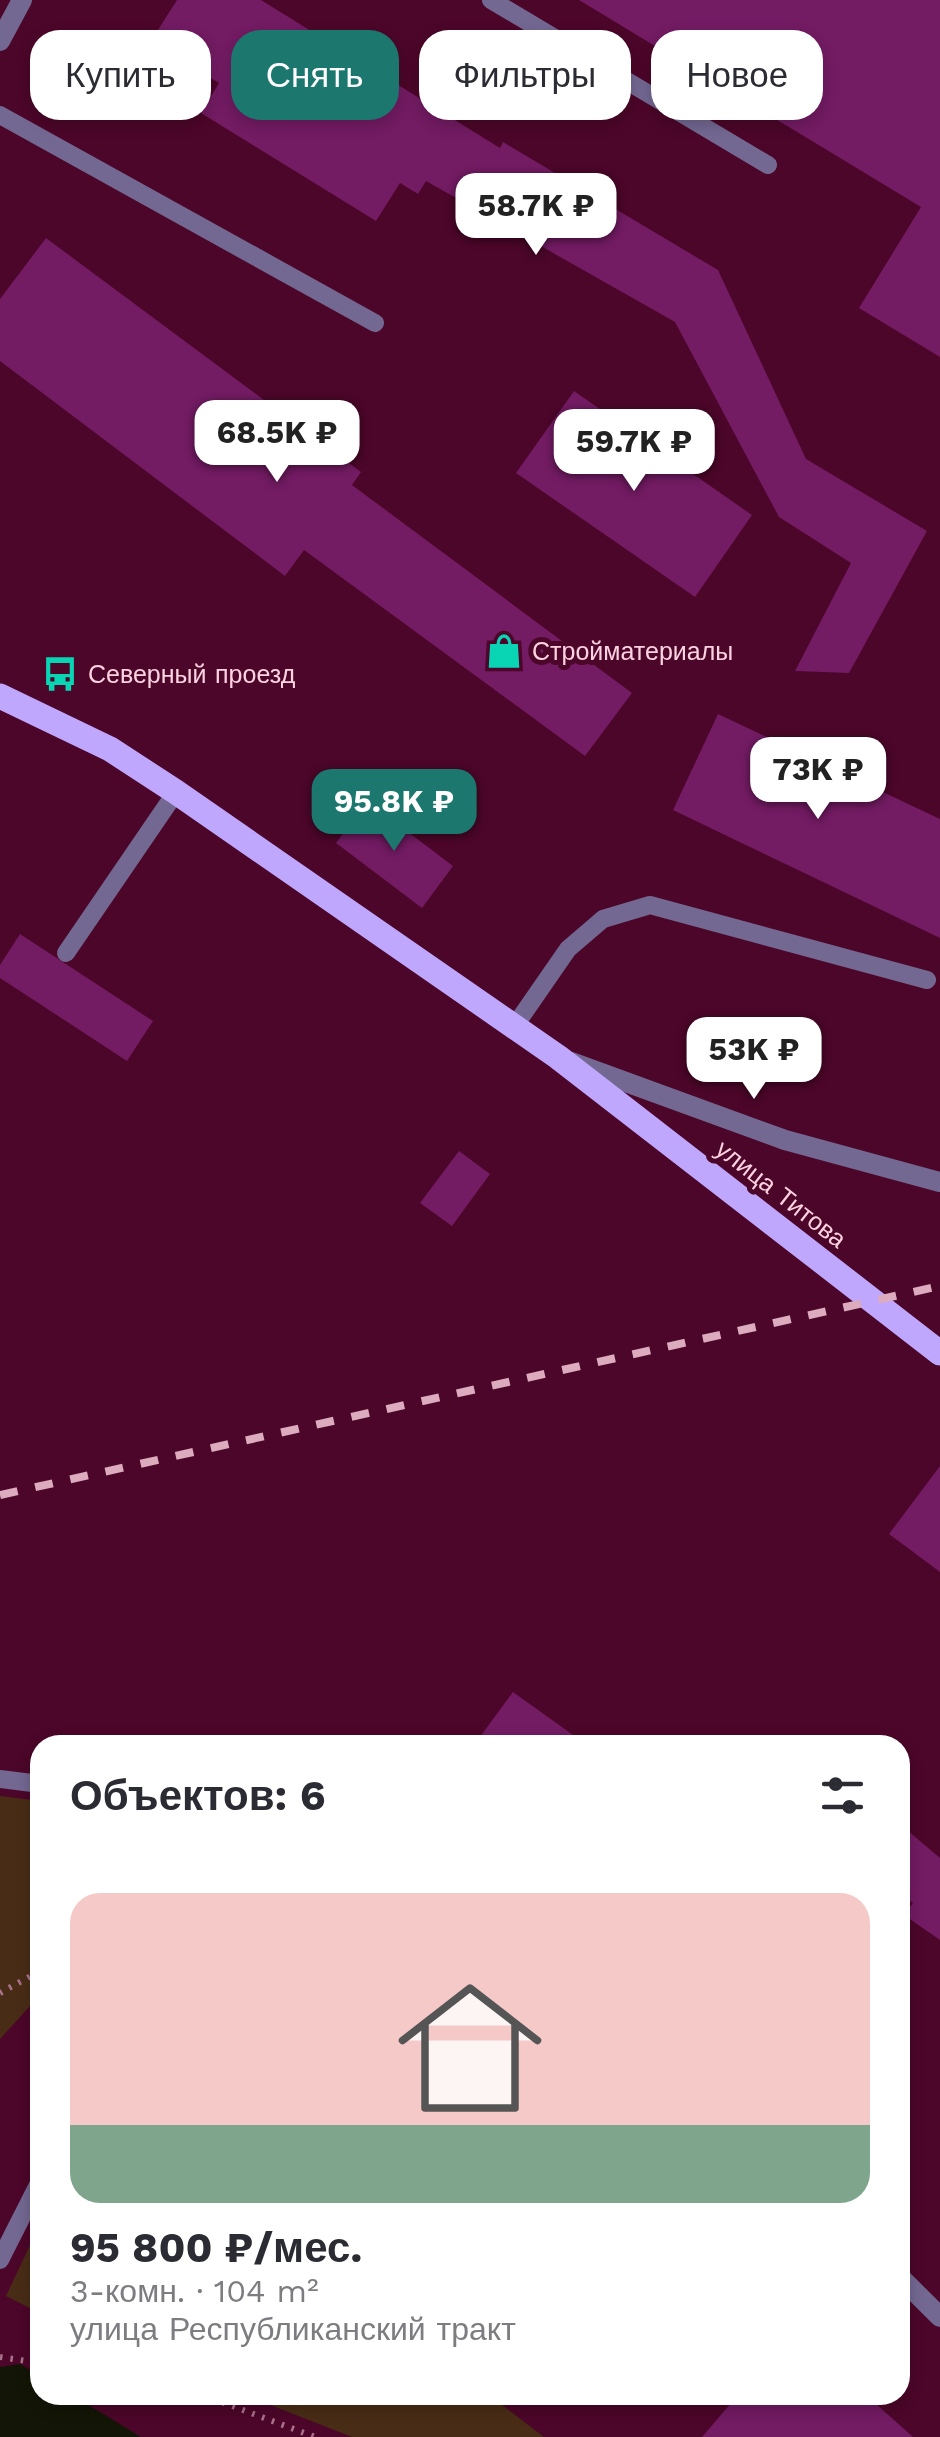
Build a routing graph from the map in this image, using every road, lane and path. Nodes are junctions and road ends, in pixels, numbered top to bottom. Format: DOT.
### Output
graph roads {
  1 [pos="22,0"];
  2 [pos="492,0"];
  3 [pos="0,41"];
  4 [pos="0,114"];
  5 [pos="768,164"];
  6 [pos="375,323"];
  7 [pos="0,696"];
  8 [pos="176,792"];
  9 [pos="66,953"];
  10 [pos="927,980"];
  11 [pos="514,1027"];
  12 [pos="558,1058"];
  13 [pos="940,1182"];
  14 [pos="940,1354"];
  15 [pos="0,1779"];
  16 [pos="30,1783"];
  17 [pos="30,1977"];
  18 [pos="0,1993"];
  19 [pos="30,2200"];
  20 [pos="0,2260"];
  21 [pos="910,2286"];
  22 [pos="940,2318"];
  23 [pos="0,2356"];
  24 [pos="30,2362"];
  25 [pos="230,2405"];
  26 [pos="316,2437"];
  1 -- 3 [label="street"];
  2 -- 5 [label="lane"];
  4 -- 6 [label="lane"];
  7 -- 8 [label="main road, улица Титова"];
  8 -- 9 [label="lane"];
  8 -- 11 [label="main road, улица Титова"];
  10 -- 11 [label="lane"];
  11 -- 12 [label="main road, улица Титова"];
  12 -- 13 [label="street"];
  12 -- 14 [label="main road, улица Титова"];
  15 -- 16 [label="lane"];
  17 -- 18 [label="path"];
  19 -- 20 [label="lane"];
  21 -- 22 [label="street"];
  23 -- 24 [label="path"];
  25 -- 26 [label="path"];
}
